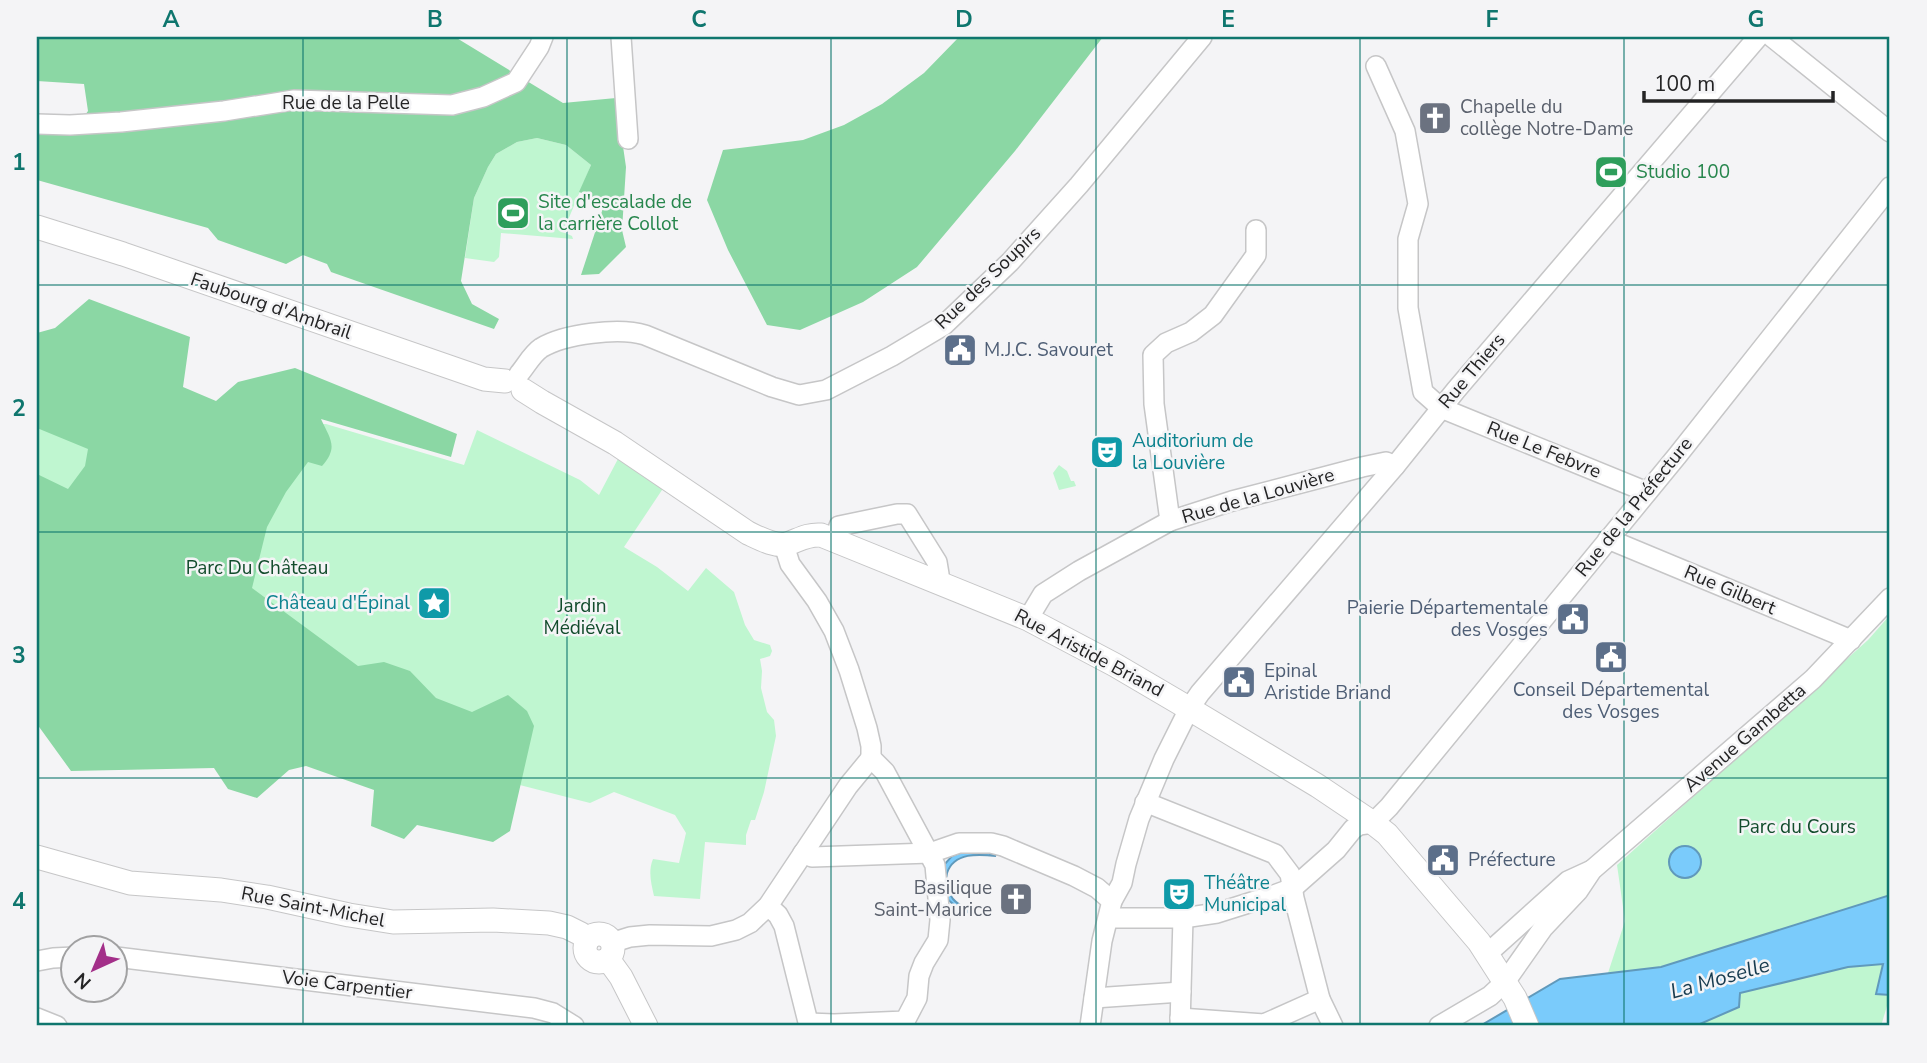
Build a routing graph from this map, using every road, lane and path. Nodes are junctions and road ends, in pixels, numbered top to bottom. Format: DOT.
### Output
graph roads {
  1 [pos="542,37"];
  2 [pos="621,37"];
  3 [pos="1202,37"];
  4 [pos="1758,37"];
  5 [pos="1772,37"];
  6 [pos="1376,66"];
  7 [pos="37,124"];
  8 [pos="1890,132"];
  9 [pos="628,139"];
  10 [pos="1890,187"];
  11 [pos="37,227"];
  12 [pos="1256,230"];
  13 [pos="516,381"];
  14 [pos="1441,408"];
  15 [pos="1395,466"];
  16 [pos="1647,492"];
  17 [pos="1170,521"];
  18 [pos="1608,539"];
  19 [pos="835,540"];
  20 [pos="784,545"];
  21 [pos="937,582"];
  22 [pos="1890,598"];
  23 [pos="1028,620"];
  24 [pos="1851,640"];
  25 [pos="1189,709"];
  26 [pos="871,758"];
  27 [pos="1146,802"];
  28 [pos="1374,823"];
  29 [pos="803,853"];
  30 [pos="930,853"];
  31 [pos="37,858"];
  32 [pos="1592,870"];
  33 [pos="1298,883"];
  34 [pos="768,906"];
  35 [pos="1110,909"];
  36 [pos="1183,918"];
  37 [pos="1483,948"];
  38 [pos="610,951"];
  39 [pos="60,958"];
  40 [pos="130,959"];
  41 [pos="37,961"];
  42 [pos="1505,982"];
  43 [pos="1181,992"];
  44 [pos="1320,999"];
  45 [pos="1092,1013"];
  46 [pos="37,1018"];
  47 [pos="1180,1022"];
  48 [pos="809,1025"];
  49 [pos="57,1026"];
  50 [pos="574,1026"];
  51 [pos="646,1026"];
  52 [pos="1333,1026"];
  53 [pos="1439,1026"];
  54 [pos="1527,1026"];
  1 -- 7 [label="street, Rue de la Pelle"];
  2 -- 9 [label="street"];
  3 -- 13 [label="street, Rue des Soupirs"];
  4 -- 14 [label="street, Rue Thiers"];
  5 -- 8 [label="street"];
  6 -- 14 [label="street"];
  10 -- 16 [label="street, Rue de la Préfecture"];
  11 -- 13 [label="main road, Faubourg d'Ambrail"];
  12 -- 17 [label="street"];
  13 -- 20 [label="main road, Faubourg d'Ambrail"];
  14 -- 15 [label="street, Rue Thiers"];
  14 -- 16 [label="street, Rue Le Febvre"];
  15 -- 17 [label="street, Rue de la Louvière"];
  15 -- 25 [label="street, Rue Thiers"];
  16 -- 18 [label="street, Rue de la Préfecture"];
  17 -- 23 [label="street, Rue de la Louvière"];
  18 -- 24 [label="street, Rue Gilbert"];
  18 -- 28 [label="street, Rue de la Préfecture"];
  19 -- 20 [label="main road, Rue Aristide Briand"];
  19 -- 21 [label="main road, Rue Aristide Briand"];
  19 -- 21 [label="street"];
  20 -- 26 [label="street"];
  21 -- 23 [label="main road, Rue Aristide Briand"];
  22 -- 24 [label="street, Avenue Gambetta"];
  23 -- 25 [label="main road, Rue Aristide Briand"];
  24 -- 32 [label="street, Avenue Gambetta"];
  25 -- 27 [label="street, Rue Thiers"];
  25 -- 28 [label="main road, Rue Aristide Briand"];
  26 -- 29 [label="street"];
  26 -- 30 [label="street"];
  27 -- 33 [label="street"];
  27 -- 35 [label="street, Rue Thiers"];
  28 -- 33 [label="street, Rue de la Préfecture"];
  28 -- 37 [label="main road, Rue Aristide Briand"];
  29 -- 30 [label="street"];
  29 -- 34 [label="street"];
  30 -- 35 [label="street"];
  30 -- 48 [label="street"];
  31 -- 38 [label="main road, Rue Saint-Michel"];
  32 -- 37 [label="street, Avenue Gambetta"];
  32 -- 42 [label="street, Avenue Gambetta"];
  33 -- 36 [label="street"];
  33 -- 44 [label="street"];
  34 -- 38 [label="street"];
  34 -- 48 [label="street"];
  35 -- 36 [label="street"];
  35 -- 45 [label="street, Rue Thiers"];
  36 -- 43 [label="street"];
  37 -- 42 [label="main road, Rue Aristide Briand"];
  38 -- 51 [label="main road"];
  39 -- 41 [label="street"];
  40 -- 50 [label="street, Voie Carpentier"];
  42 -- 53 [label="street, Avenue Gambetta"];
  42 -- 54 [label="main road, Rue Aristide Briand"];
  43 -- 45 [label="street"];
  43 -- 47 [label="street"];
  44 -- 47 [label="street"];
  44 -- 52 [label="street"];
  46 -- 49 [label="street"];
}
